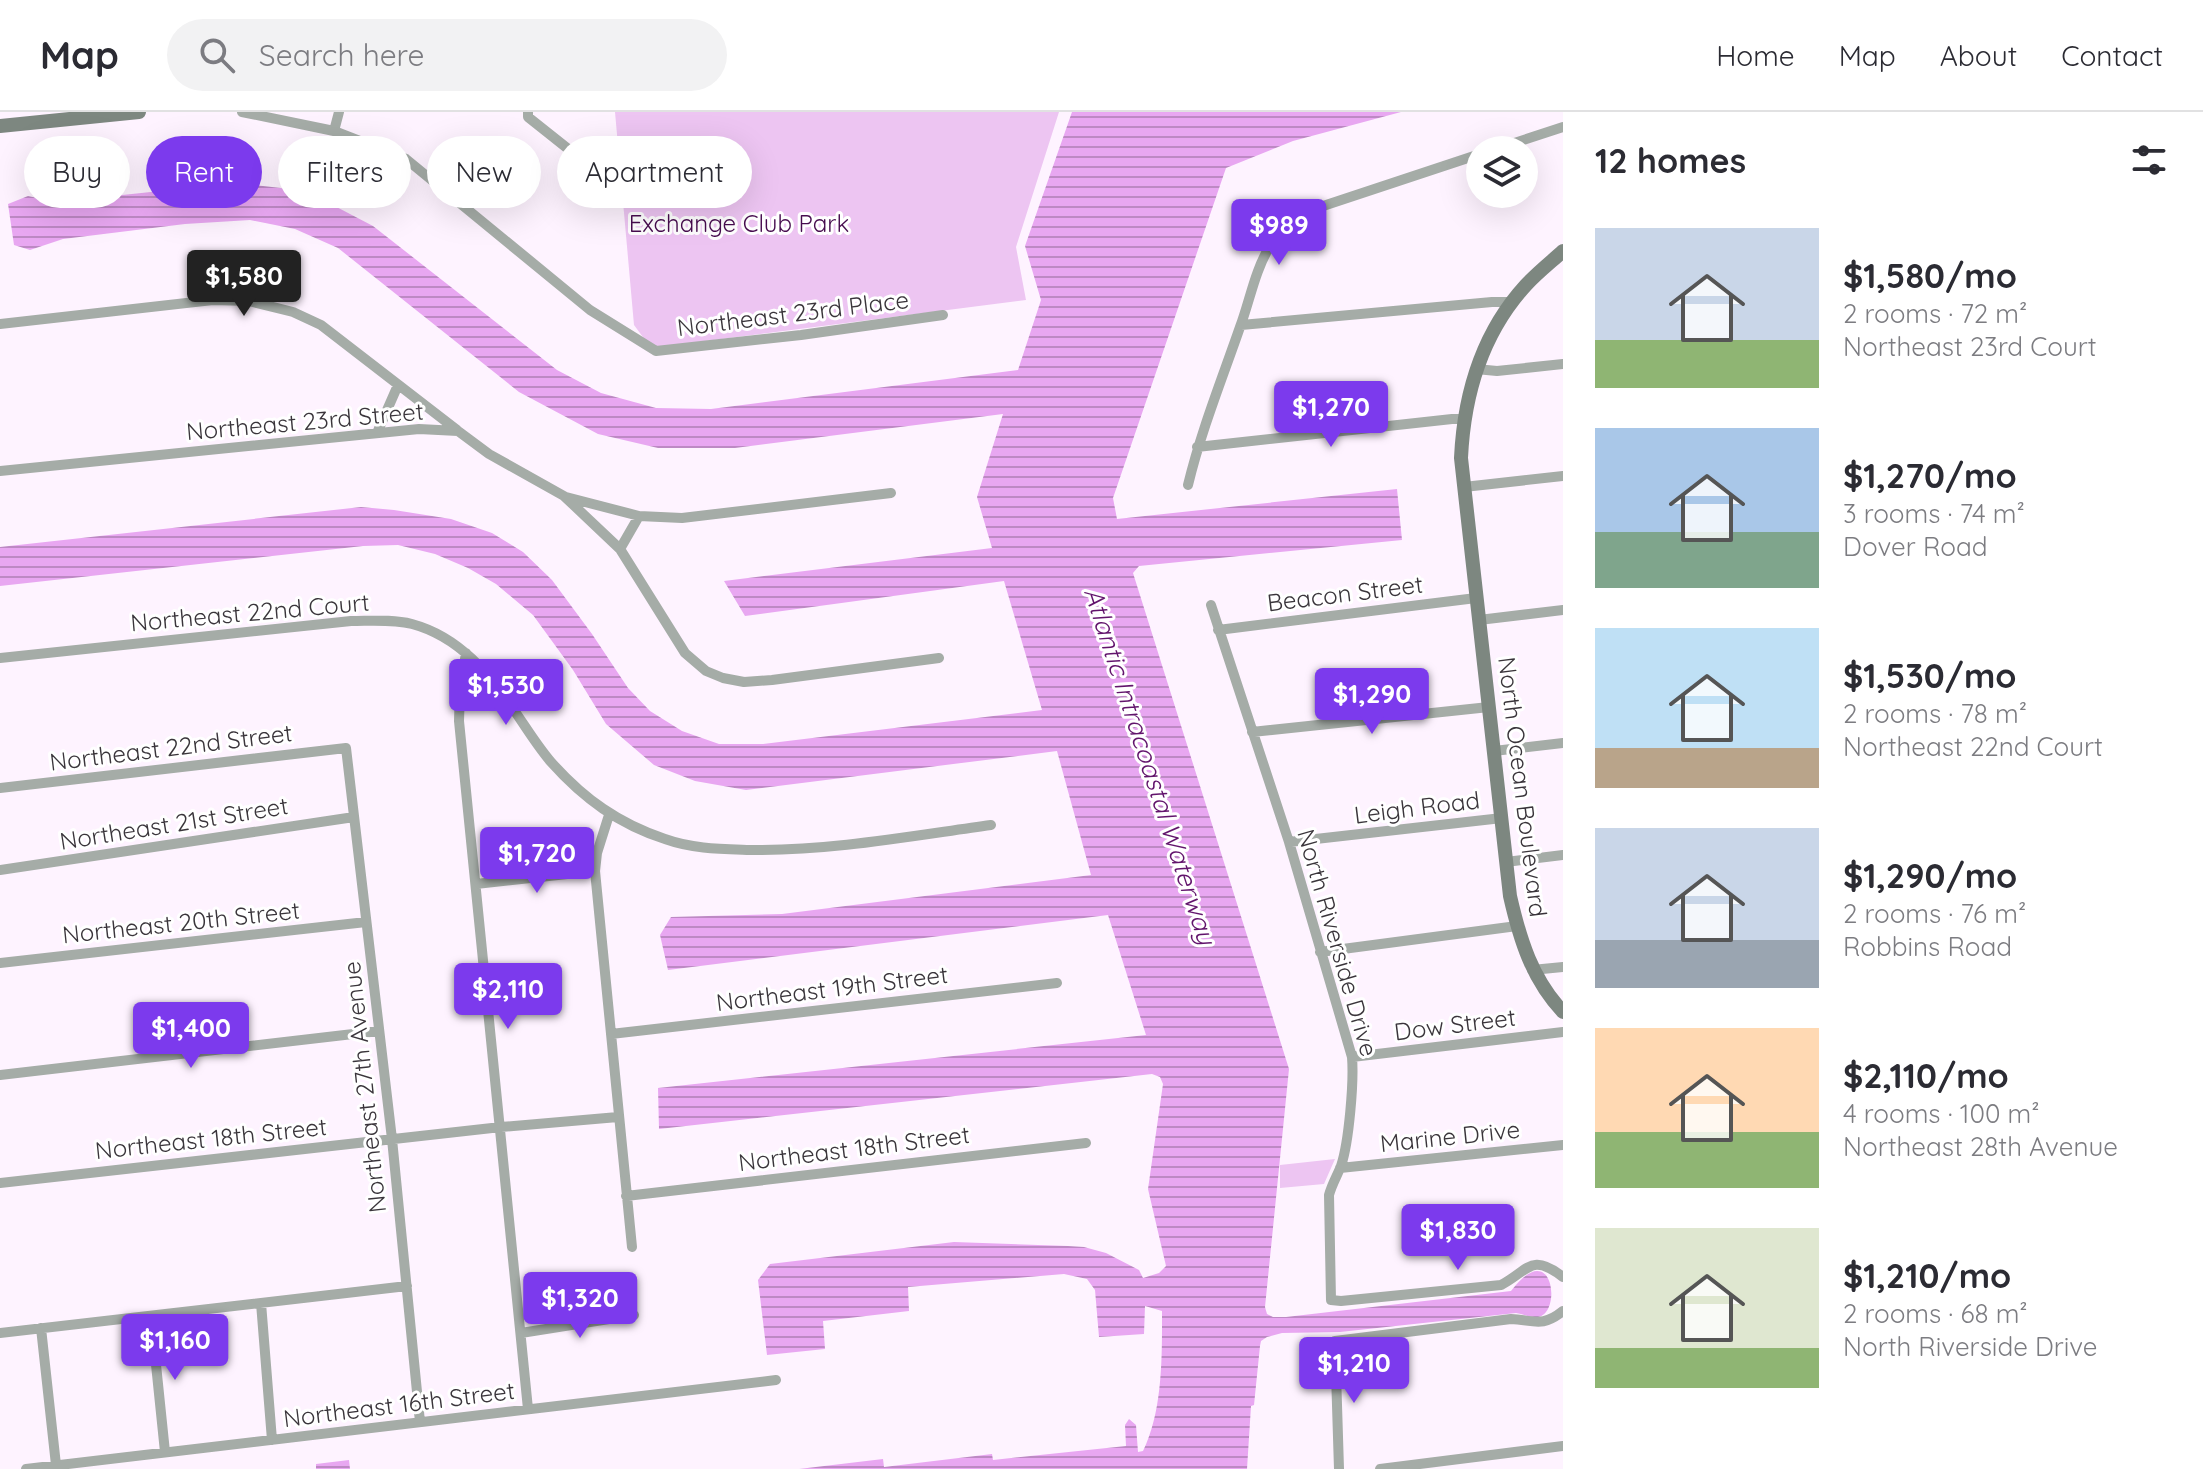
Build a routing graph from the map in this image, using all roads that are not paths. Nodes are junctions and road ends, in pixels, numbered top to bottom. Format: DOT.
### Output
graph roads {
  1 [pos="139,112"];
  2 [pos="242,112"];
  3 [pos="339,112"];
  4 [pos="528,112"];
  5 [pos="73,115"];
  6 [pos="0,126"];
  7 [pos="1563,127"];
  8 [pos="334,131"];
  9 [pos="1536,136"];
  10 [pos="557,140"];
  11 [pos="1466,159"];
  12 [pos="1563,251"];
  13 [pos="1513,302"];
  14 [pos="943,315"];
  15 [pos="0,324"];
  16 [pos="1241,325"];
  17 [pos="1563,364"];
  18 [pos="1476,369"];
  19 [pos="398,385"];
  20 [pos="1464,419"];
  21 [pos="458,431"];
  22 [pos="377,433"];
  23 [pos="1197,447"];
  24 [pos="0,471"];
  25 [pos="1563,476"];
  26 [pos="1188,485"];
  27 [pos="1464,487"];
  28 [pos="891,493"];
  29 [pos="564,496"];
  30 [pos="639,516"];
  31 [pos="620,549"];
  32 [pos="1476,598"];
  33 [pos="1211,605"];
  34 [pos="1563,610"];
  35 [pos="1479,620"];
  36 [pos="1218,630"];
  37 [pos="466,653"];
  38 [pos="0,658"];
  39 [pos="939,658"];
  40 [pos="1489,707"];
  41 [pos="1252,732"];
  42 [pos="1563,743"];
  43 [pos="346,748"];
  44 [pos="1494,751"];
  45 [pos="0,788"];
  46 [pos="609,815"];
  47 [pos="354,817"];
  48 [pos="1502,818"];
  49 [pos="991,825"];
  50 [pos="1289,842"];
  51 [pos="1563,855"];
  52 [pos="1506,862"];
  53 [pos="0,870"];
  54 [pos="595,871"];
  55 [pos="476,884"];
  56 [pos="366,922"];
  57 [pos="1517,926"];
  58 [pos="1320,952"];
  59 [pos="0,963"];
  60 [pos="1563,967"];
  61 [pos="1532,970"];
  62 [pos="1057,983"];
  63 [pos="1563,1012"];
  64 [pos="379,1031"];
  65 [pos="1563,1032"];
  66 [pos="611,1034"];
  67 [pos="1352,1057"];
  68 [pos="0,1075"];
  69 [pos="618,1117"];
  70 [pos="501,1127"];
  71 [pos="392,1139"];
  72 [pos="1086,1143"];
  73 [pos="1563,1145"];
  74 [pos="1340,1168"];
  75 [pos="0,1183"];
  76 [pos="626,1196"];
  77 [pos="632,1247"];
  78 [pos="1563,1277"];
  79 [pos="407,1286"];
  80 [pos="261,1303"];
  81 [pos="1563,1311"];
  82 [pos="634,1315"];
  83 [pos="151,1316"];
  84 [pos="41,1328"];
  85 [pos="0,1333"];
  86 [pos="521,1333"];
  87 [pos="776,1380"];
  88 [pos="528,1409"];
  89 [pos="420,1422"];
  90 [pos="272,1440"];
  91 [pos="1563,1446"];
  92 [pos="165,1452"];
  93 [pos="56,1465"];
  94 [pos="26,1469"];
  95 [pos="1339,1469"];
  96 [pos="1380,1469"];
  1 -- 5 [label="main road"];
  2 -- 8 [label="street, Northeast 23rd Place"];
  3 -- 8 [label="street"];
  4 -- 10 [label="street"];
  5 -- 6 [label="main road"];
  7 -- 9 [label="street"];
  8 -- 14 [label="street, Northeast 23rd Place"];
  11 -- 16 [label="street"];
  12 -- 13 [label="main road, North Ocean Boulevard"];
  13 -- 16 [label="street"];
  13 -- 18 [label="main road, North Ocean Boulevard"];
  15 -- 19 [label="street"];
  16 -- 23 [label="street"];
  17 -- 18 [label="street"];
  18 -- 20 [label="main road, North Ocean Boulevard"];
  19 -- 21 [label="street"];
  19 -- 22 [label="street"];
  20 -- 23 [label="street"];
  20 -- 27 [label="main road, North Ocean Boulevard"];
  21 -- 22 [label="street, Northeast 23rd Street"];
  21 -- 29 [label="street, Northeast 23rd Street"];
  22 -- 24 [label="street, Northeast 23rd Street"];
  23 -- 26 [label="street"];
  25 -- 27 [label="street"];
  27 -- 32 [label="main road, North Ocean Boulevard"];
  28 -- 30 [label="street"];
  29 -- 30 [label="street"];
  29 -- 31 [label="street, Northeast 23rd Street"];
  30 -- 31 [label="street"];
  31 -- 39 [label="street, Northeast 23rd Street"];
  32 -- 35 [label="main road, North Ocean Boulevard"];
  32 -- 36 [label="street, Beacon Street"];
  33 -- 36 [label="street, North Riverside Drive"];
  34 -- 35 [label="street"];
  35 -- 40 [label="main road, North Ocean Boulevard"];
  36 -- 41 [label="street, North Riverside Drive"];
  37 -- 38 [label="street, Northeast 22nd Court"];
  37 -- 46 [label="street, Northeast 22nd Court"];
  37 -- 55 [label="street"];
  40 -- 41 [label="street"];
  40 -- 44 [label="main road, North Ocean Boulevard"];
  41 -- 50 [label="street, North Riverside Drive"];
  42 -- 44 [label="street"];
  43 -- 45 [label="street, Northeast 22nd Street"];
  43 -- 47 [label="street, Northeast 27th Avenue"];
  44 -- 48 [label="main road, North Ocean Boulevard"];
  46 -- 49 [label="street, Northeast 22nd Court"];
  46 -- 54 [label="street"];
  47 -- 53 [label="street, Northeast 21st Street"];
  47 -- 56 [label="street, Northeast 27th Avenue"];
  48 -- 50 [label="street, Leigh Road"];
  48 -- 52 [label="main road, North Ocean Boulevard"];
  50 -- 58 [label="street, North Riverside Drive"];
  51 -- 52 [label="street"];
  52 -- 57 [label="main road, North Ocean Boulevard"];
  54 -- 55 [label="street"];
  54 -- 66 [label="street"];
  55 -- 70 [label="street"];
  56 -- 59 [label="street, Northeast 20th Street"];
  56 -- 64 [label="street, Northeast 27th Avenue"];
  57 -- 58 [label="street"];
  57 -- 61 [label="main road, North Ocean Boulevard"];
  58 -- 67 [label="street, North Riverside Drive"];
  60 -- 61 [label="street"];
  61 -- 63 [label="main road, North Ocean Boulevard"];
  62 -- 66 [label="street, Northeast 19th Street"];
  64 -- 68 [label="street"];
  64 -- 71 [label="street, Northeast 27th Avenue"];
  65 -- 67 [label="street, Dow Street"];
  66 -- 69 [label="street"];
  67 -- 74 [label="street, North Riverside Drive"];
  69 -- 70 [label="street, Northeast 18th Street"];
  69 -- 76 [label="street"];
  70 -- 71 [label="street, Northeast 18th Street"];
  70 -- 86 [label="street"];
  71 -- 75 [label="street, Northeast 18th Street"];
  71 -- 79 [label="street, Northeast 27th Avenue"];
  72 -- 76 [label="street, Northeast 18th Street"];
  73 -- 74 [label="street, Marine Drive"];
  74 -- 78 [label="street, North Riverside Drive"];
  76 -- 77 [label="street"];
  79 -- 80 [label="street"];
  79 -- 89 [label="street, Northeast 27th Avenue"];
  80 -- 83 [label="street"];
  80 -- 90 [label="street"];
  81 -- 95 [label="street"];
  82 -- 86 [label="street"];
  83 -- 84 [label="street"];
  83 -- 92 [label="street"];
  84 -- 85 [label="street"];
  84 -- 93 [label="street"];
  86 -- 88 [label="street"];
  87 -- 88 [label="street, Northeast 16th Street"];
  88 -- 89 [label="street, Northeast 16th Street"];
  89 -- 90 [label="street, Northeast 16th Street"];
  90 -- 92 [label="street, Northeast 16th Street"];
  91 -- 96 [label="street"];
  92 -- 93 [label="street, Northeast 16th Street"];
  93 -- 94 [label="street, Northeast 16th Street"];
}
